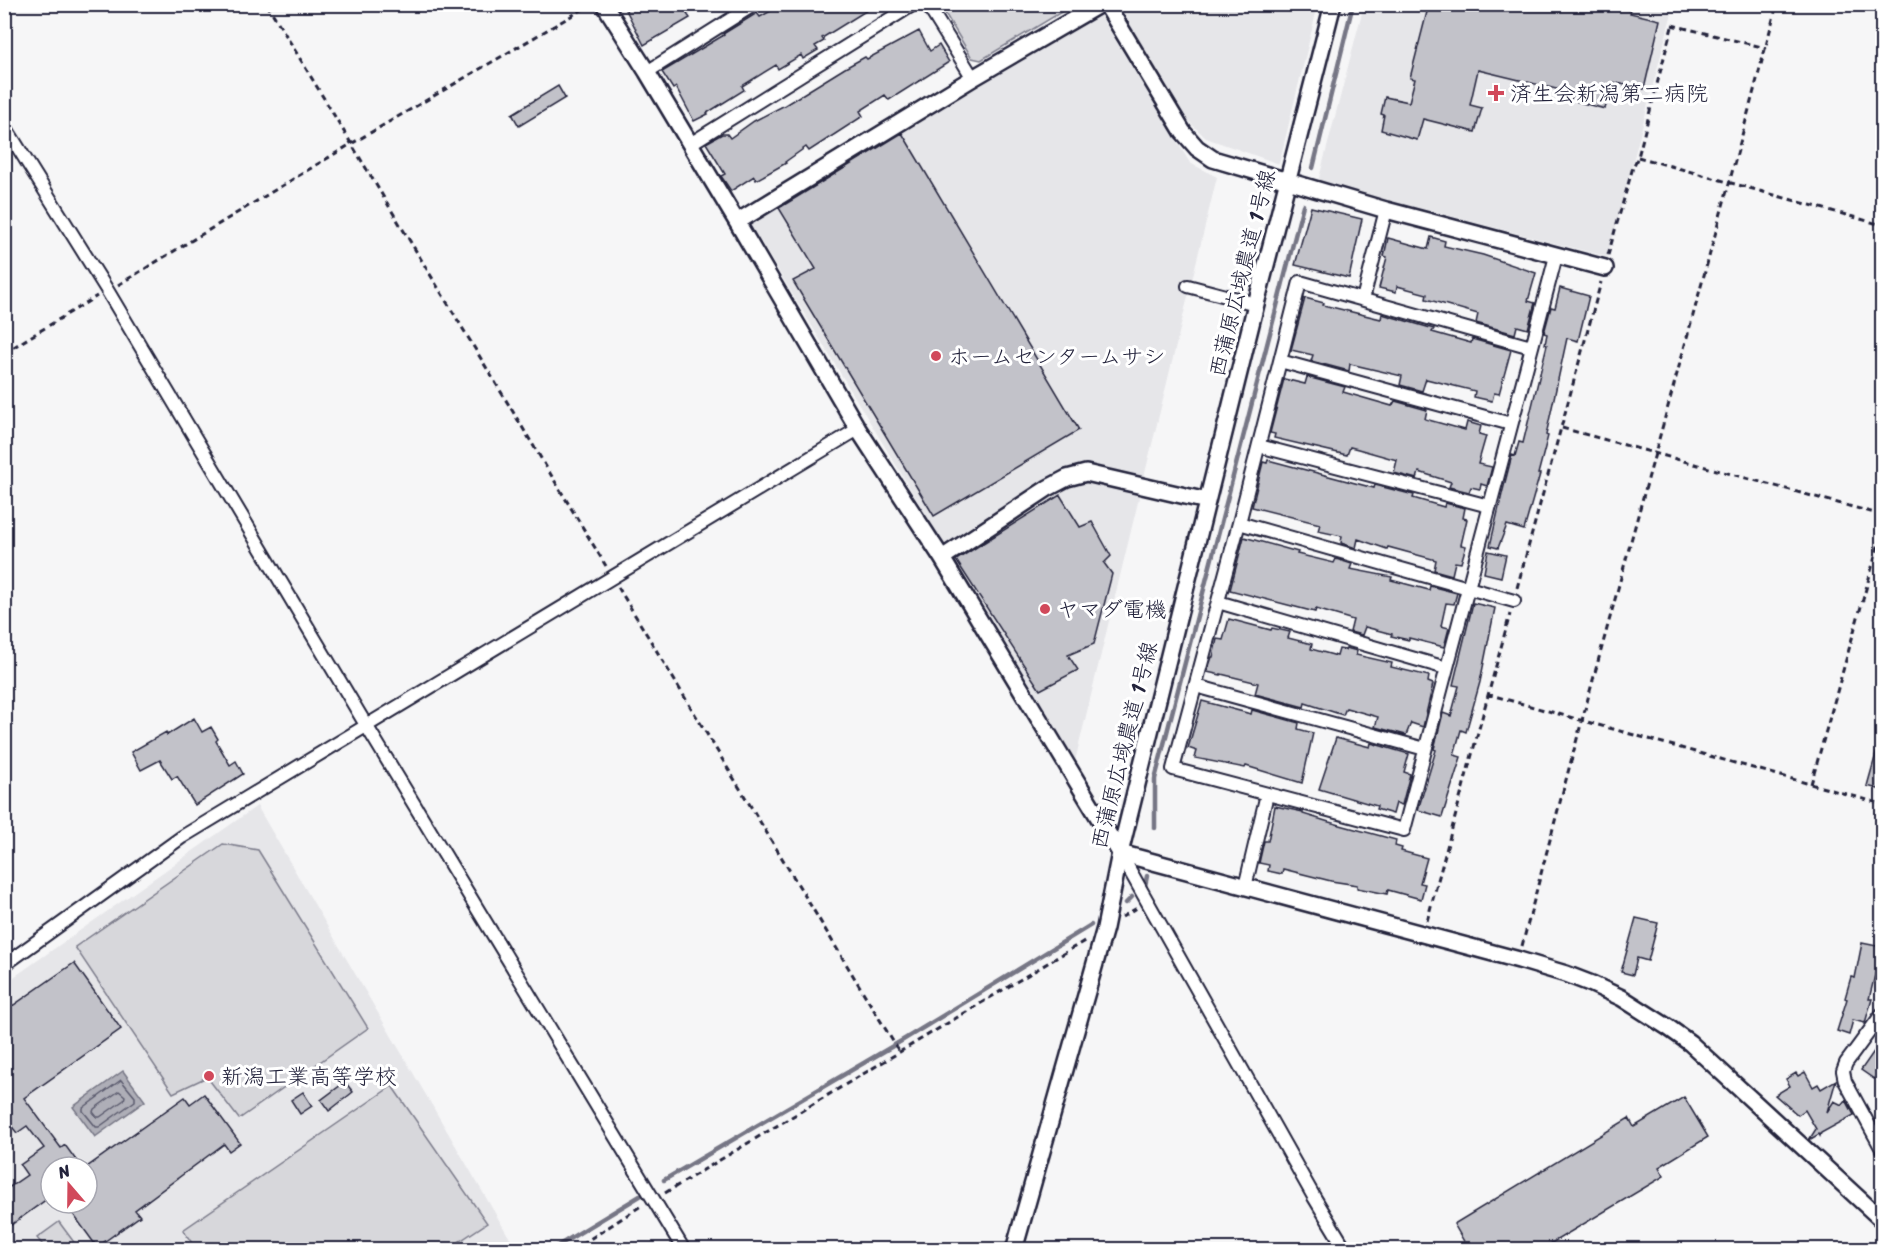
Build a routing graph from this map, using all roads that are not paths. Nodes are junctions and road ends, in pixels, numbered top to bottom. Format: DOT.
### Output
graph roads {
  1 [pos="603,4"];
  2 [pos="754,4"];
  3 [pos="914,4"];
  4 [pos="927,4"];
  5 [pos="1100,4"];
  6 [pos="1106,4"];
  7 [pos="1333,4"];
  8 [pos="647,72"];
  9 [pos="972,78"];
  10 [pos="4,125"];
  11 [pos="690,144"];
  12 [pos="1289,180"];
  13 [pos="1386,210"];
  14 [pos="737,222"];
  15 [pos="1556,256"];
  16 [pos="1605,268"];
  17 [pos="1188,286"];
  18 [pos="1363,299"];
  19 [pos="1256,304"];
  20 [pos="1532,347"];
  21 [pos="1280,361"];
  22 [pos="1511,424"];
  23 [pos="858,429"];
  24 [pos="1259,446"];
  25 [pos="1207,501"];
  26 [pos="1489,506"];
  27 [pos="1239,523"];
  28 [pos="942,558"];
  29 [pos="1467,588"];
  30 [pos="1514,601"];
  31 [pos="1218,602"];
  32 [pos="1446,668"];
  33 [pos="1196,686"];
  34 [pos="366,725"];
  35 [pos="1425,749"];
  36 [pos="1268,794"];
  37 [pos="1120,854"];
  38 [pos="1245,887"];
  39 [pos="4,965"];
  40 [pos="1882,1014"];
  41 [pos="1882,1149"];
  42 [pos="1882,1220"];
  43 [pos="684,1250"];
  44 [pos="1014,1250"];
  45 [pos="1346,1250"];
  1 -- 8 [label="street"];
  2 -- 8 [label="street"];
  3 -- 11 [label="street"];
  4 -- 9 [label="street"];
  5 -- 9 [label="street"];
  6 -- 12 [label="street"];
  7 -- 12 [label="street, 西蒲原広域農道 1号線"];
  8 -- 11 [label="street"];
  9 -- 14 [label="street"];
  10 -- 34 [label="street"];
  11 -- 14 [label="street"];
  12 -- 13 [label="street"];
  12 -- 19 [label="street, 西蒲原広域農道 1号線"];
  13 -- 15 [label="street"];
  13 -- 18 [label="street"];
  14 -- 23 [label="street"];
  15 -- 16 [label="street"];
  15 -- 20 [label="street"];
  17 -- 19 [label="street"];
  18 -- 20 [label="street"];
  18 -- 21 [label="street"];
  19 -- 25 [label="street, 西蒲原広域農道 1号線"];
  20 -- 22 [label="street"];
  21 -- 22 [label="street"];
  21 -- 24 [label="street"];
  22 -- 26 [label="street"];
  23 -- 28 [label="street"];
  23 -- 34 [label="street"];
  24 -- 26 [label="street"];
  24 -- 27 [label="street"];
  25 -- 28 [label="street"];
  25 -- 37 [label="street, 西蒲原広域農道 1号線"];
  26 -- 29 [label="street"];
  27 -- 29 [label="street"];
  27 -- 31 [label="street"];
  28 -- 37 [label="street"];
  29 -- 30 [label="street"];
  29 -- 32 [label="street"];
  31 -- 32 [label="street"];
  31 -- 33 [label="street"];
  32 -- 35 [label="street"];
  33 -- 35 [label="street"];
  33 -- 36 [label="street"];
  34 -- 39 [label="street"];
  34 -- 43 [label="street"];
  35 -- 36 [label="street"];
  36 -- 38 [label="street"];
  37 -- 38 [label="street"];
  37 -- 44 [label="street, 西蒲原広域農道 1号線"];
  37 -- 45 [label="street"];
  38 -- 42 [label="street"];
  40 -- 41 [label="street"];
}
